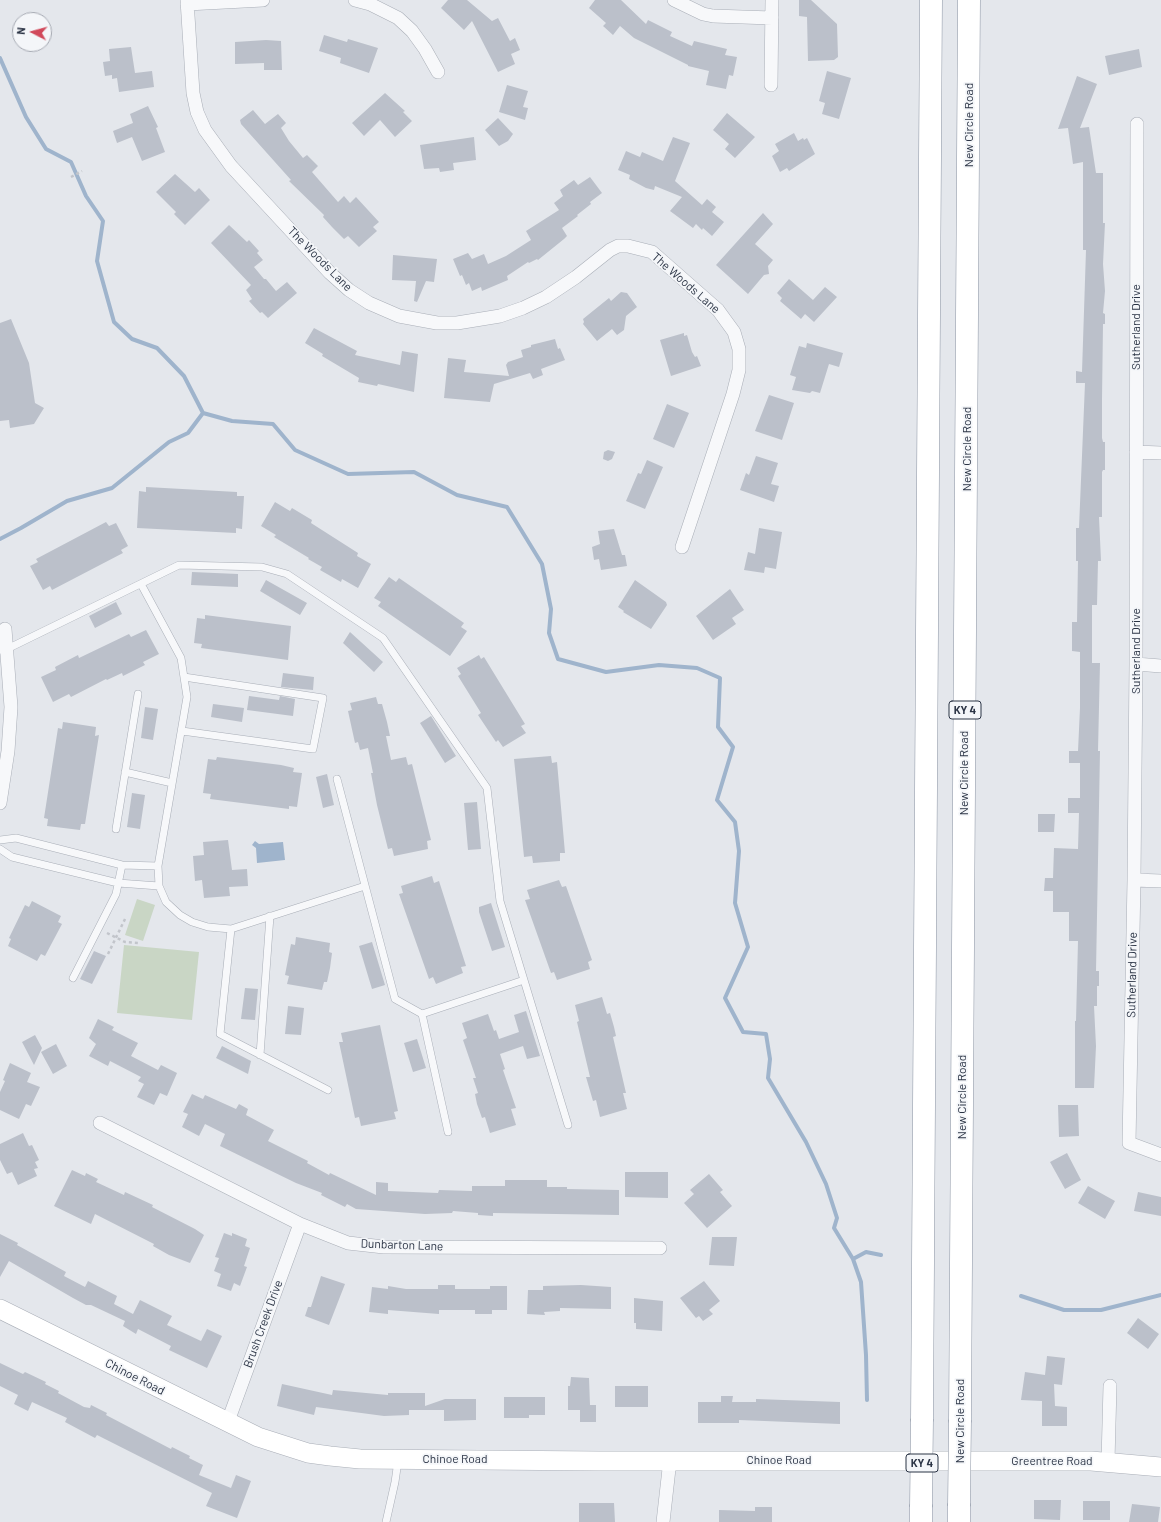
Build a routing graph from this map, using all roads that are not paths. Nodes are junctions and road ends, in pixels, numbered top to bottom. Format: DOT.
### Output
graph roads {
  1 [pos="263,0"];
  2 [pos="355,0"];
  3 [pos="674,0"];
  4 [pos="772,0"];
  5 [pos="931,0"];
  6 [pos="969,0"];
  7 [pos="187,2"];
  8 [pos="772,18"];
  9 [pos="438,72"];
  10 [pos="771,85"];
  11 [pos="1137,124"];
  12 [pos="1136,452"];
  13 [pos="1161,453"];
  14 [pos="682,547"];
  15 [pos="141,584"];
  16 [pos="5,629"];
  17 [pos="3,649"];
  18 [pos="1136,664"];
  19 [pos="1161,666"];
  20 [pos="184,677"];
  21 [pos="138,694"];
  22 [pos="182,731"];
  23 [pos="125,772"];
  24 [pos="337,779"];
  25 [pos="172,783"];
  26 [pos="0,803"];
  27 [pos="116,828"];
  28 [pos="0,840"];
  29 [pos="0,849"];
  30 [pos="122,865"];
  31 [pos="158,866"];
  32 [pos="1134,880"];
  33 [pos="1161,881"];
  34 [pos="118,883"];
  35 [pos="159,886"];
  36 [pos="365,886"];
  37 [pos="270,916"];
  38 [pos="231,929"];
  39 [pos="73,978"];
  40 [pos="524,980"];
  41 [pos="422,1014"];
  42 [pos="260,1055"];
  43 [pos="328,1090"];
  44 [pos="100,1123"];
  45 [pos="568,1124"];
  46 [pos="448,1132"];
  47 [pos="1161,1155"];
  48 [pos="300,1224"];
  49 [pos="660,1248"];
  50 [pos="0,1309"];
  51 [pos="1110,1386"];
  52 [pos="228,1424"];
  53 [pos="398,1459"];
  54 [pos="670,1460"];
  55 [pos="942,1460"];
  56 [pos="1108,1462"];
  57 [pos="1161,1467"];
  58 [pos="921,1514"];
  59 [pos="959,1514"];
  60 [pos="386,1522"];
  61 [pos="663,1522"];
  1 -- 7 [label="street"];
  2 -- 9 [label="street"];
  3 -- 8 [label="street"];
  4 -- 8 [label="street"];
  5 -- 58 [label="highway, KY 4, bridge"];
  6 -- 59 [label="highway, New Circle Road / KY 4, bridge"];
  7 -- 14 [label="street, The Woods Lane"];
  8 -- 10 [label="street"];
  11 -- 12 [label="street, Sutherland Drive"];
  12 -- 13 [label="street"];
  12 -- 18 [label="street, Sutherland Drive"];
  15 -- 17 [label="lane"];
  15 -- 20 [label="lane"];
  15 -- 40 [label="lane"];
  16 -- 17 [label="street"];
  17 -- 26 [label="street"];
  18 -- 19 [label="street"];
  18 -- 32 [label="street, Sutherland Drive"];
  20 -- 22 [label="lane"];
  20 -- 22 [label="lane"];
  21 -- 23 [label="lane"];
  22 -- 25 [label="lane"];
  23 -- 25 [label="lane"];
  23 -- 27 [label="lane"];
  24 -- 36 [label="lane"];
  25 -- 31 [label="lane"];
  28 -- 30 [label="lane"];
  29 -- 34 [label="lane"];
  30 -- 31 [label="lane"];
  30 -- 34 [label="lane"];
  31 -- 35 [label="lane"];
  32 -- 33 [label="street"];
  32 -- 47 [label="street, Sutherland Drive"];
  34 -- 35 [label="lane"];
  34 -- 39 [label="lane"];
  35 -- 38 [label="lane"];
  36 -- 37 [label="lane"];
  36 -- 41 [label="lane"];
  37 -- 38 [label="lane"];
  37 -- 42 [label="lane"];
  38 -- 42 [label="lane"];
  40 -- 41 [label="lane"];
  40 -- 45 [label="lane"];
  41 -- 46 [label="lane"];
  42 -- 43 [label="lane"];
  44 -- 48 [label="street, Dunbarton Lane"];
  48 -- 49 [label="street, Dunbarton Lane"];
  48 -- 52 [label="street, Brush Creek Drive"];
  50 -- 52 [label="street, Chinoe Road"];
  51 -- 56 [label="street"];
  52 -- 53 [label="street, Chinoe Road"];
  53 -- 54 [label="street, Chinoe Road"];
  53 -- 60 [label="lane"];
  54 -- 55 [label="street, Chinoe Road"];
  54 -- 61 [label="street"];
  55 -- 56 [label="street, Greentree Road"];
  56 -- 57 [label="street, Greentree Road"];
}
